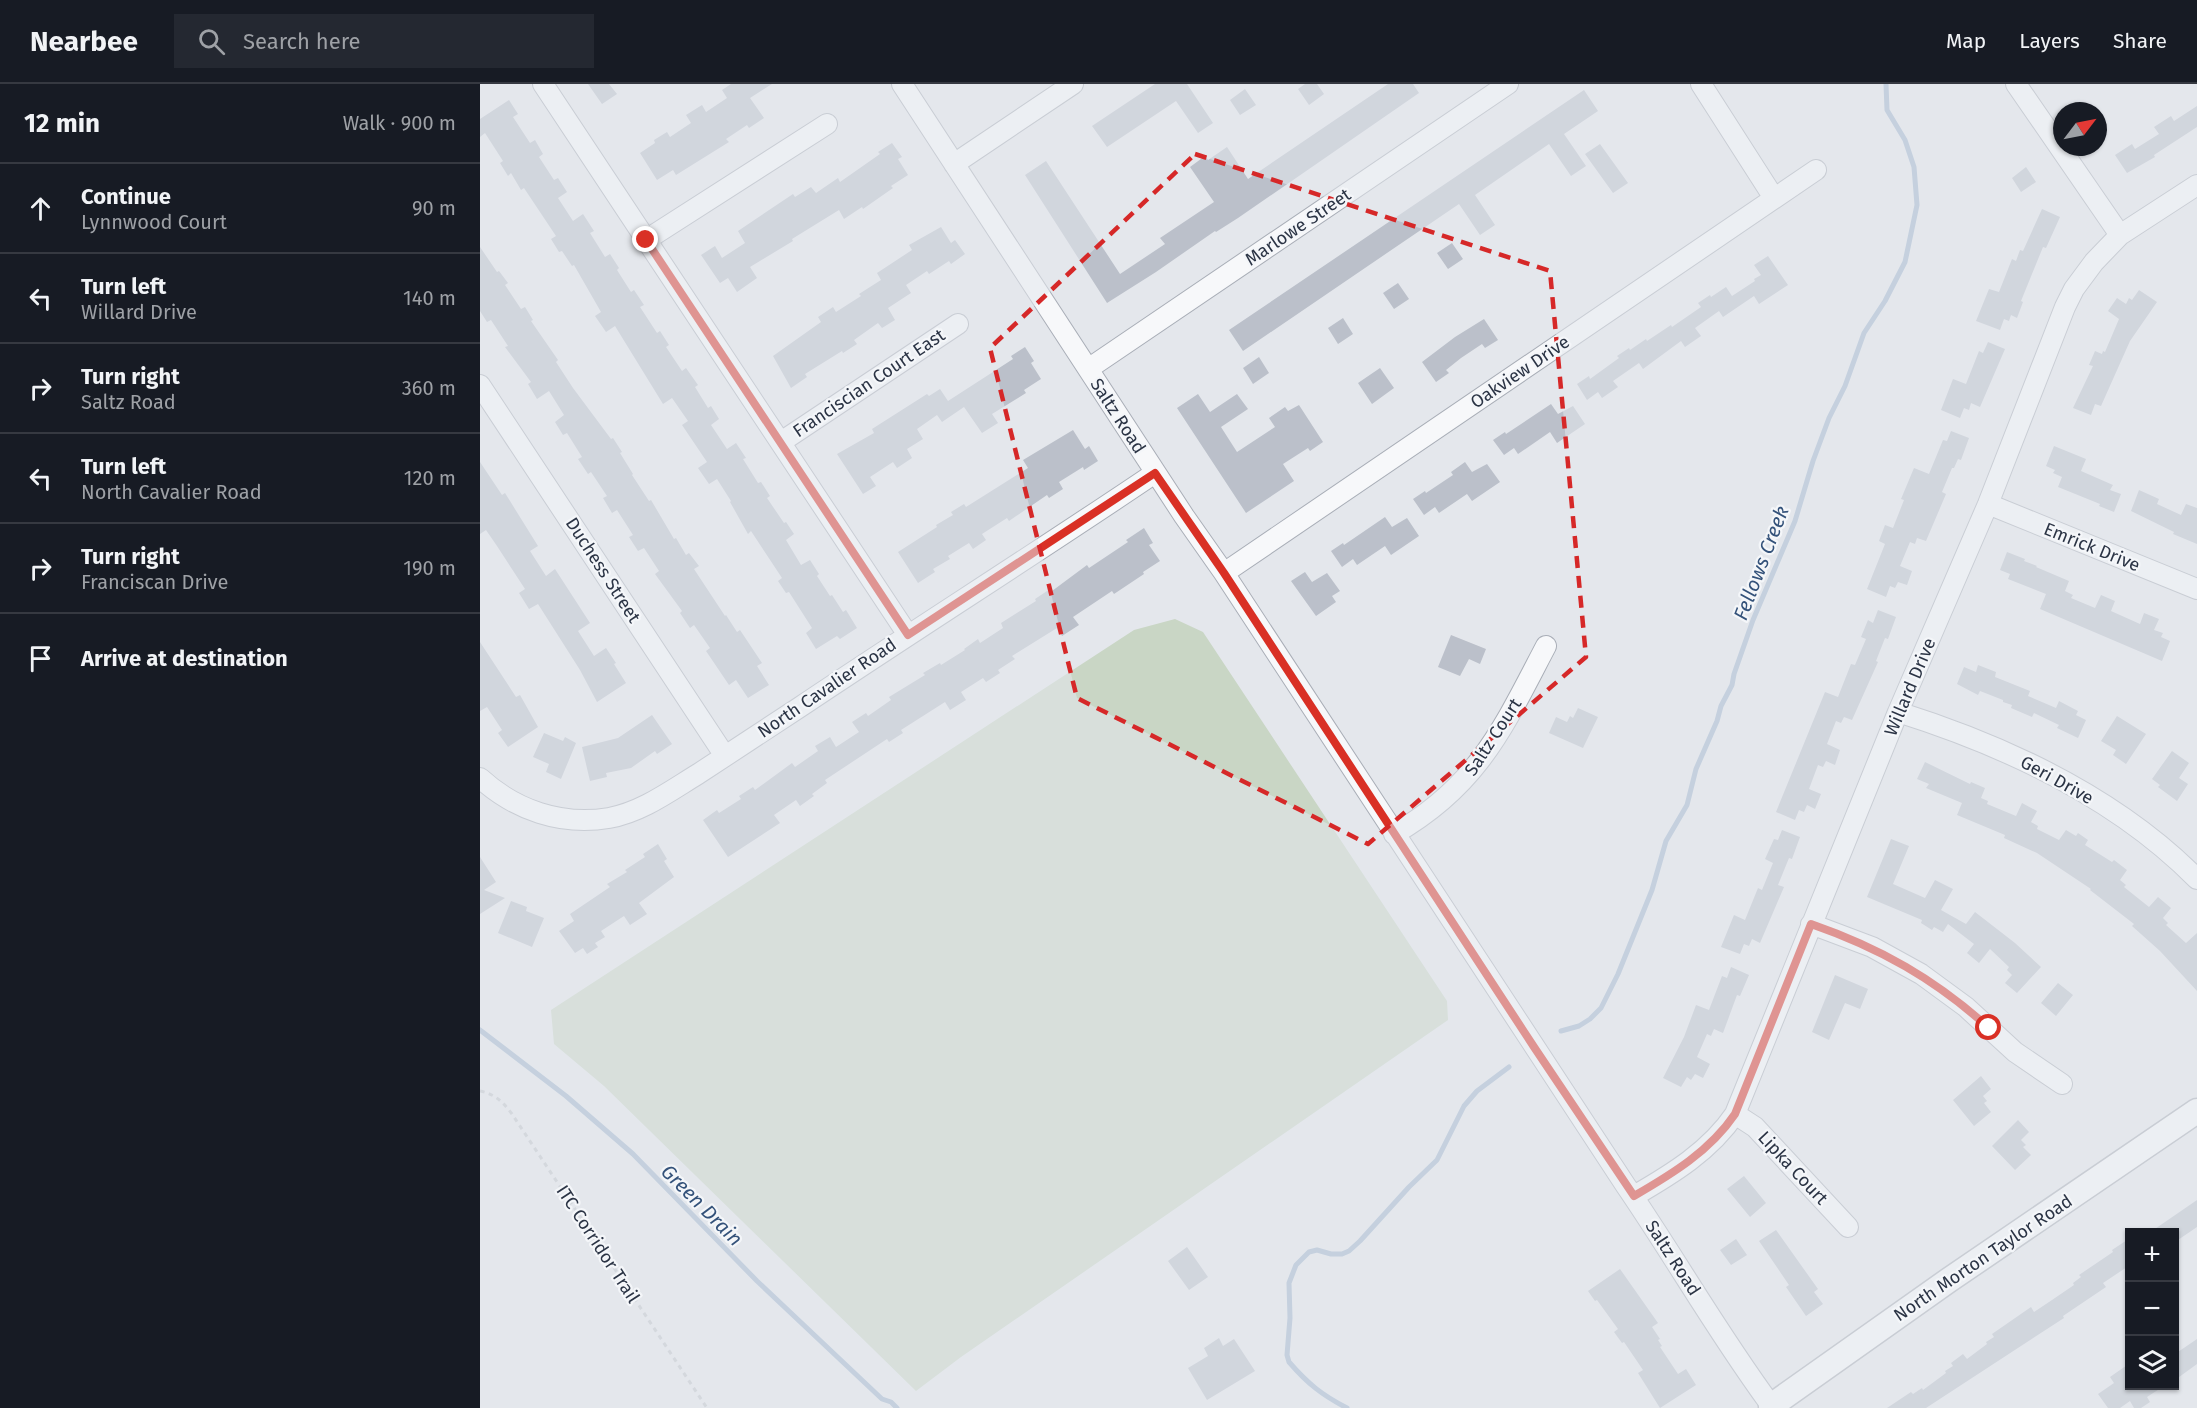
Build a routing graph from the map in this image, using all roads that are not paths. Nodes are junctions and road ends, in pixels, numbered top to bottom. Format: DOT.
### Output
graph roads {
  1 [pos="543,84"];
  2 [pos="902,84"];
  3 [pos="1073,84"];
  4 [pos="1508,84"];
  5 [pos="1701,84"];
  6 [pos="2016,84"];
  7 [pos="827,124"];
  8 [pos="954,164"];
  9 [pos="1816,170"];
  10 [pos="2197,185"];
  11 [pos="1774,198"];
  12 [pos="2120,235"];
  13 [pos="646,240"];
  14 [pos="958,324"];
  15 [pos="1088,369"];
  16 [pos="480,385"];
  17 [pos="781,442"];
  18 [pos="1155,473"];
  19 [pos="1988,504"];
  20 [pos="1224,573"];
  21 [pos="2197,590"];
  22 [pos="908,635"];
  23 [pos="1546,646"];
  24 [pos="1898,712"];
  25 [pos="725,756"];
  26 [pos="480,778"];
  27 [pos="1394,834"];
  28 [pos="2197,879"];
  29 [pos="1811,924"];
  30 [pos="2062,1084"];
  31 [pos="2197,1111"];
  32 [pos="1735,1114"];
  33 [pos="1634,1196"];
  34 [pos="1848,1227"];
  35 [pos="1772,1407"];
  1 -- 13 [label="street"];
  2 -- 8 [label="street, Saltz Road"];
  3 -- 8 [label="street"];
  4 -- 15 [label="street, Marlowe Street"];
  5 -- 11 [label="street"];
  6 -- 12 [label="street"];
  7 -- 13 [label="street"];
  8 -- 15 [label="street, Saltz Road"];
  9 -- 11 [label="street, Oakview Drive"];
  10 -- 12 [label="street, Willard Drive"];
  11 -- 20 [label="street, Oakview Drive"];
  12 -- 19 [label="street, Willard Drive"];
  13 -- 17 [label="street"];
  14 -- 17 [label="street, Franciscian Court East"];
  15 -- 18 [label="street, Saltz Road"];
  16 -- 25 [label="street, Duchess Street"];
  17 -- 22 [label="street"];
  18 -- 20 [label="street, Saltz Road"];
  18 -- 22 [label="street, North Cavalier Road"];
  19 -- 21 [label="street, Emrick Drive"];
  19 -- 24 [label="street, Willard Drive"];
  20 -- 27 [label="street, Saltz Road"];
  22 -- 25 [label="street, North Cavalier Road"];
  23 -- 27 [label="street, Saltz Court"];
  24 -- 28 [label="street, Geri Drive"];
  24 -- 29 [label="street, Willard Drive"];
  25 -- 26 [label="street, North Cavalier Road"];
  27 -- 33 [label="street, Saltz Road"];
  29 -- 30 [label="street"];
  29 -- 32 [label="street, Willard Drive"];
  31 -- 35 [label="street, North Morton Taylor Road"];
  32 -- 33 [label="street, Willard Drive"];
  32 -- 34 [label="street, Lipka Court"];
  33 -- 35 [label="street, Saltz Road"];
}
